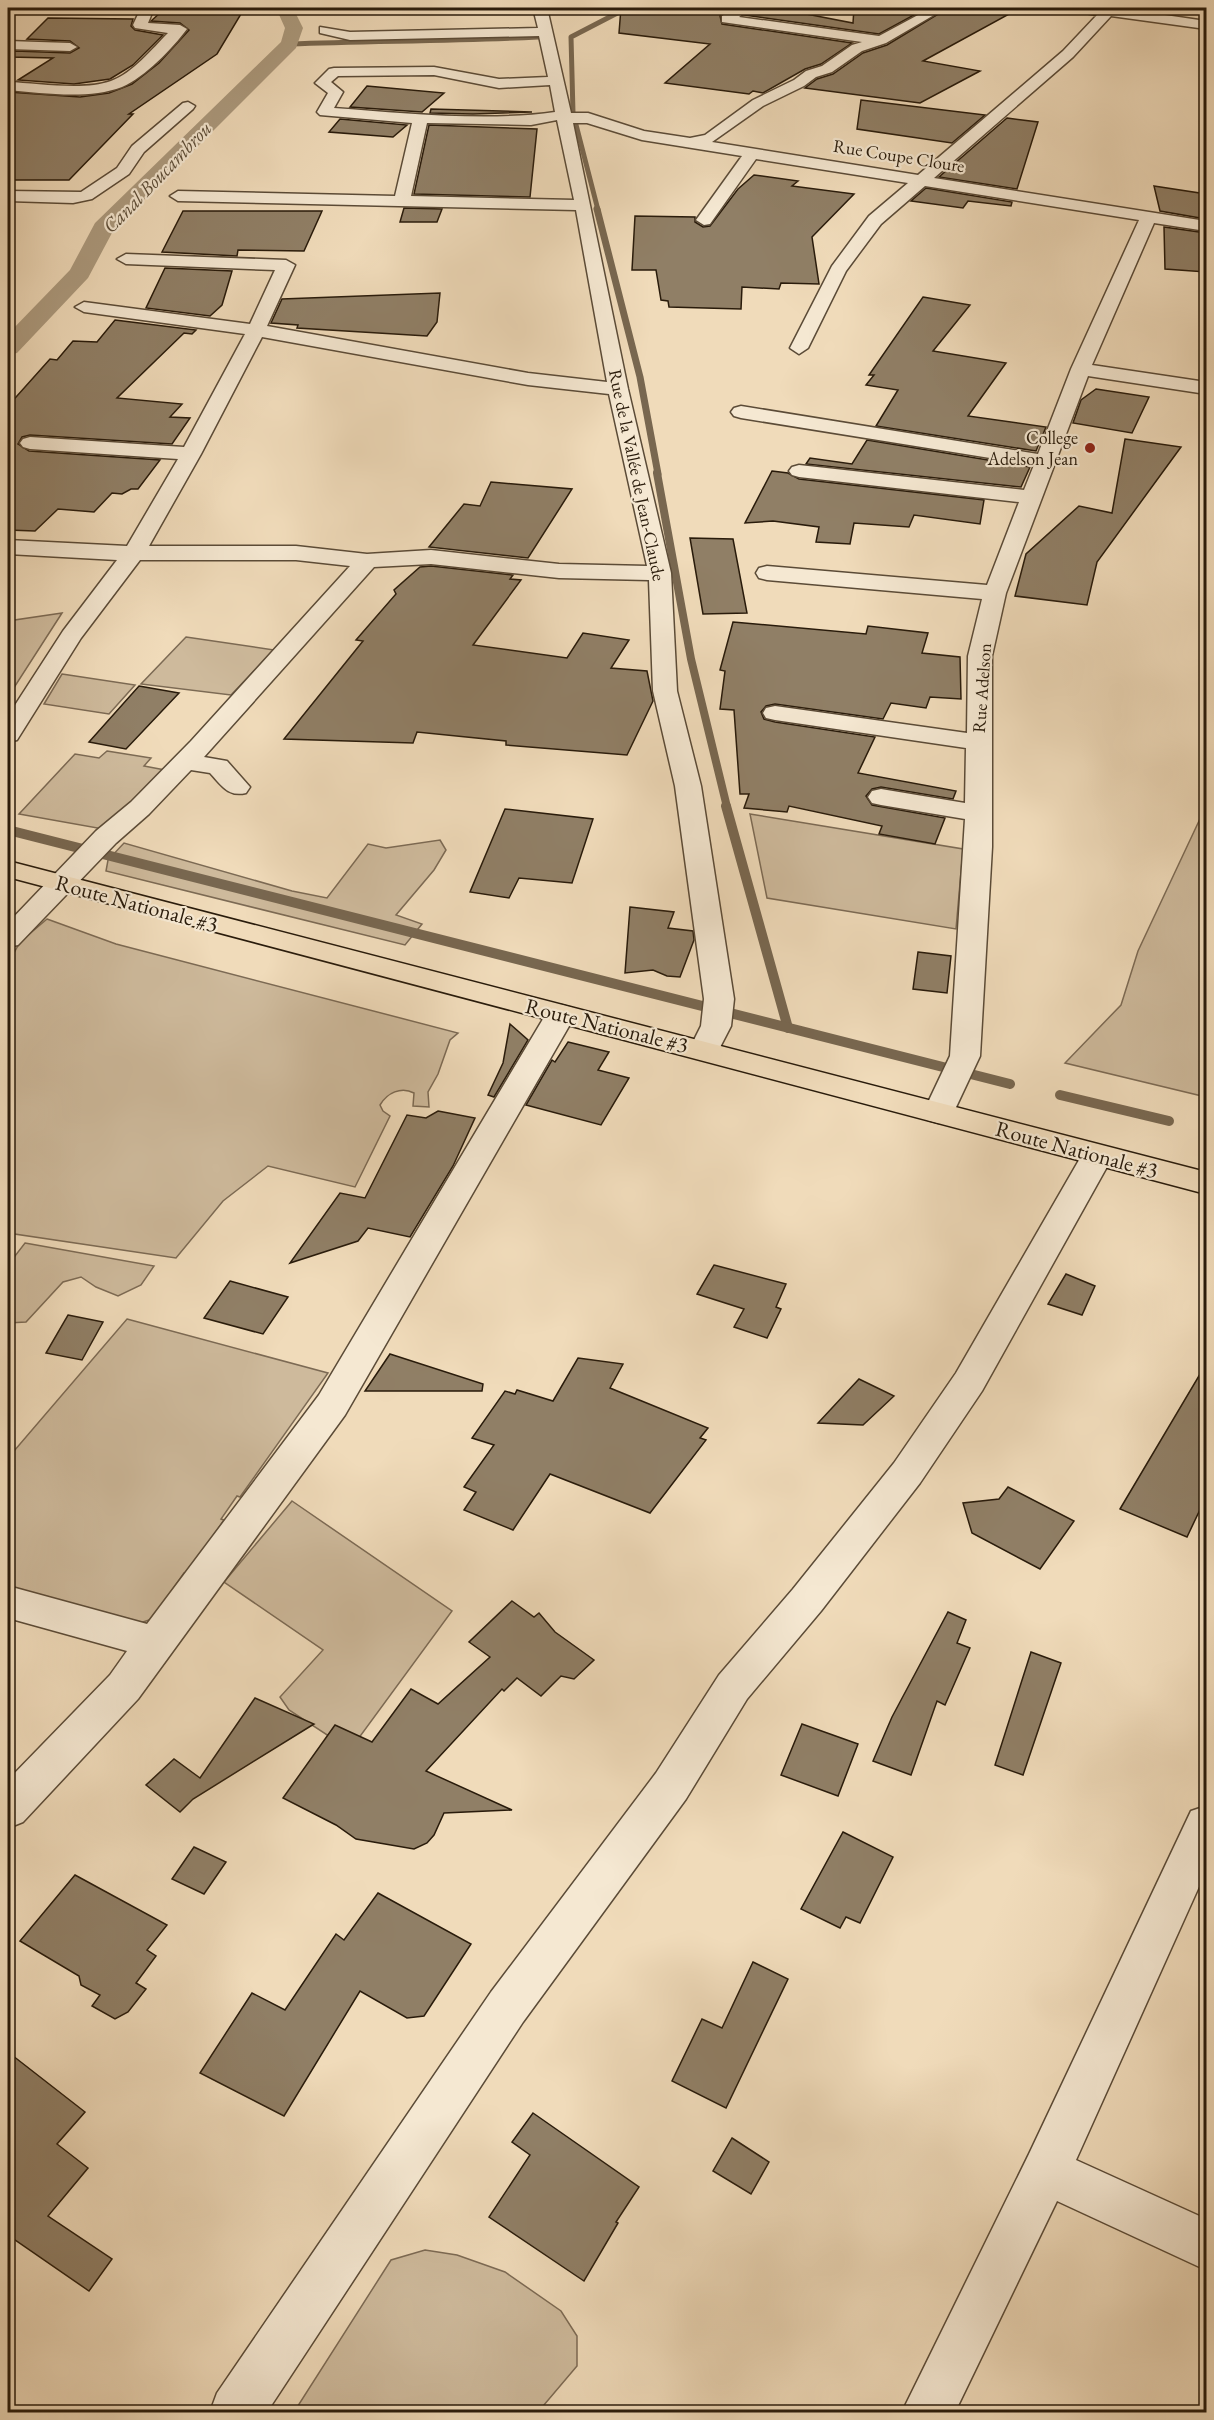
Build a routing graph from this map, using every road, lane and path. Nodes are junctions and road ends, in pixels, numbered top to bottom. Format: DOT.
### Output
graph roads {
  1 [pos="147,8"];
  2 [pos="540,8"];
  3 [pos="743,8"];
  4 [pos="940,8"];
  5 [pos="1077,8"];
  6 [pos="1109,10"];
  7 [pos="1206,25"];
  8 [pos="325,30"];
  9 [pos="546,32"];
  10 [pos="881,40"];
  11 [pos="8,45"];
  12 [pos="70,47"];
  13 [pos="556,80"];
  14 [pos="8,86"];
  15 [pos="511,86"];
  16 [pos="188,106"];
  17 [pos="562,117"];
  18 [pos="421,118"];
  19 [pos="690,143"];
  20 [pos="752,153"];
  21 [pos="922,180"];
  22 [pos="8,196"];
  23 [pos="178,196"];
  24 [pos="402,201"];
  25 [pos="583,205"];
  26 [pos="1149,216"];
  27 [pos="704,220"];
  28 [pos="1206,226"];
  29 [pos="126,259"];
  30 [pos="84,307"];
  31 [pos="256,330"];
  32 [pos="799,348"];
  33 [pos="1081,369"];
  34 [pos="618,388"];
  35 [pos="1206,388"];
  36 [pos="741,412"];
  37 [pos="30,443"];
  38 [pos="191,454"];
  39 [pos="1046,461"];
  40 [pos="799,471"];
  41 [pos="1032,497"];
  42 [pos="8,547"];
  43 [pos="134,553"];
  44 [pos="367,561"];
  45 [pos="660,573"];
  46 [pos="767,573"];
  47 [pos="995,593"];
  48 [pos="775,713"];
  49 [pos="8,735"];
  50 [pos="979,742"];
  51 [pos="184,762"];
  52 [pos="237,787"];
  53 [pos="881,796"];
  54 [pos="978,813"];
  55 [pos="8,869"];
  56 [pos="71,873"];
  57 [pos="8,939"];
  58 [pos="561,1014"];
  59 [pos="713,1025"];
  60 [pos="945,1100"];
  61 [pos="1097,1155"];
  62 [pos="1206,1183"];
  63 [pos="8,1602"];
  64 [pos="156,1646"];
  65 [pos="8,1809"];
  66 [pos="1203,1841"];
  67 [pos="1046,2170"];
  68 [pos="1206,2245"];
  69 [pos="236,2412"];
  70 [pos="928,2412"];
  1 -- 14 [label="street"];
  2 -- 9 [label="street, Rue de la Vallée de Jean-Claude"];
  3 -- 10 [label="street"];
  4 -- 10 [label="street"];
  5 -- 6 [label="street"];
  6 -- 7 [label="street"];
  6 -- 21 [label="street"];
  8 -- 9 [label="street"];
  9 -- 13 [label="street, Rue de la Vallée de Jean-Claude"];
  10 -- 19 [label="street"];
  11 -- 12 [label="street"];
  13 -- 15 [label="street"];
  13 -- 17 [label="street, Rue de la Vallée de Jean-Claude"];
  15 -- 17 [label="street"];
  15 -- 18 [label="street, Rue Coupe Cloure"];
  16 -- 22 [label="street"];
  17 -- 18 [label="street, Rue Coupe Cloure"];
  17 -- 19 [label="street, Rue Coupe Cloure"];
  17 -- 25 [label="street, Rue de la Vallée de Jean-Claude"];
  18 -- 24 [label="street"];
  19 -- 20 [label="street, Rue Coupe Cloure"];
  20 -- 21 [label="street, Rue Coupe Cloure"];
  20 -- 27 [label="street"];
  21 -- 26 [label="street, Rue Coupe Cloure"];
  21 -- 32 [label="street"];
  23 -- 24 [label="street"];
  24 -- 25 [label="street"];
  25 -- 34 [label="street, Rue de la Vallée de Jean-Claude"];
  26 -- 28 [label="street, Rue Coupe Cloure"];
  26 -- 33 [label="street, Rue Adelson"];
  29 -- 31 [label="street"];
  30 -- 31 [label="street"];
  31 -- 34 [label="street"];
  31 -- 38 [label="street"];
  33 -- 35 [label="street"];
  33 -- 39 [label="street, Rue Adelson"];
  34 -- 45 [label="street, Rue de la Vallée de Jean-Claude"];
  36 -- 39 [label="street"];
  37 -- 38 [label="street"];
  38 -- 43 [label="street"];
  39 -- 41 [label="street, Rue Adelson"];
  40 -- 41 [label="street"];
  41 -- 47 [label="street, Rue Adelson"];
  42 -- 43 [label="street"];
  43 -- 44 [label="street"];
  43 -- 49 [label="street"];
  44 -- 45 [label="street"];
  44 -- 51 [label="street"];
  45 -- 59 [label="street, Rue de la Vallée de Jean-Claude"];
  46 -- 47 [label="street"];
  47 -- 50 [label="street, Rue Adelson"];
  48 -- 50 [label="street"];
  50 -- 54 [label="street, Rue Adelson"];
  51 -- 52 [label="street"];
  51 -- 56 [label="street"];
  53 -- 54 [label="street"];
  54 -- 60 [label="street, Rue Adelson"];
  55 -- 56 [label="main road, Route Nationale #3"];
  56 -- 57 [label="street"];
  56 -- 58 [label="main road, Route Nationale #3"];
  58 -- 59 [label="main road, Route Nationale #3"];
  58 -- 64 [label="street"];
  59 -- 60 [label="main road, Route Nationale #3"];
  60 -- 61 [label="main road, Route Nationale #3"];
  61 -- 62 [label="main road, Route Nationale #3"];
  61 -- 69 [label="street"];
  63 -- 64 [label="street"];
  64 -- 65 [label="street"];
  66 -- 67 [label="street"];
  67 -- 68 [label="street"];
  67 -- 70 [label="street"];
}
